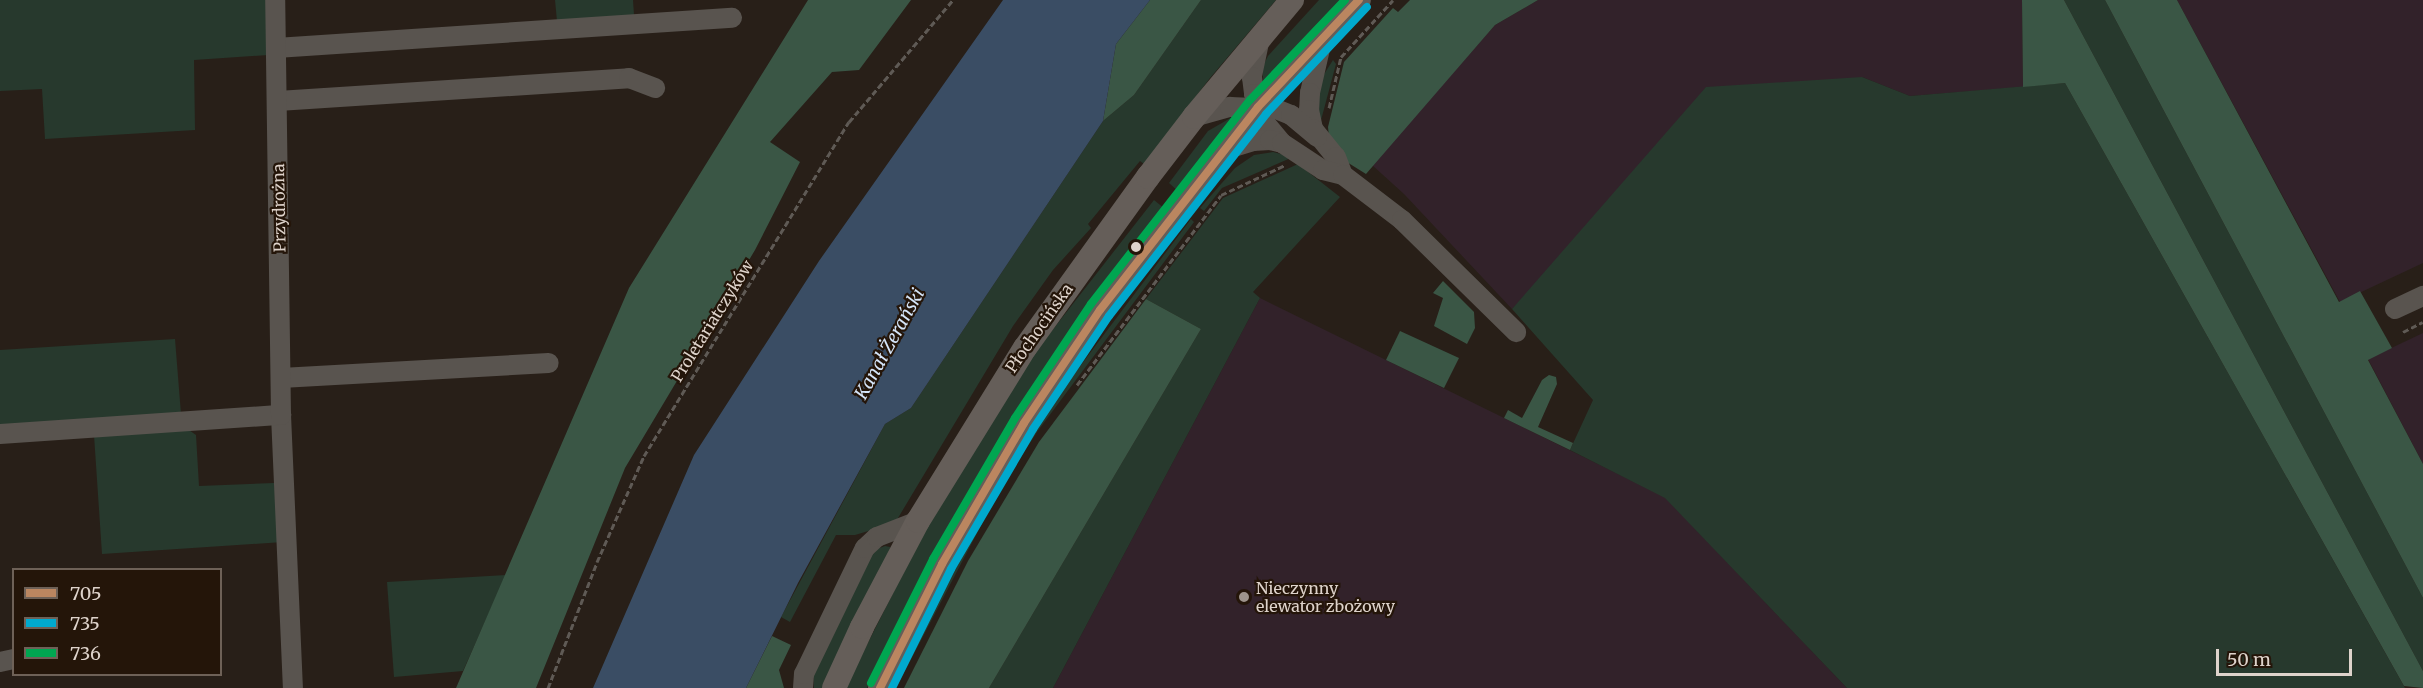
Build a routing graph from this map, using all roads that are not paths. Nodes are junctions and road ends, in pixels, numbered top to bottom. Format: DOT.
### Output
graph roads {
  1 [pos="275,0"];
  2 [pos="1292,0"];
  3 [pos="1359,0"];
  4 [pos="732,18"];
  5 [pos="1260,38"];
  6 [pos="1322,38"];
  7 [pos="276,48"];
  8 [pos="656,88"];
  9 [pos="278,100"];
  10 [pos="1258,107"];
  11 [pos="1194,117"];
  12 [pos="1317,137"];
  13 [pos="1282,143"];
  14 [pos="1224,150"];
  15 [pos="1343,176"];
  16 [pos="2423,296"];
  17 [pos="2395,309"];
  18 [pos="1516,332"];
  19 [pos="549,363"];
  20 [pos="281,378"];
  21 [pos="281,416"];
  22 [pos="0,434"];
  23 [pos="918,521"];
  24 [pos="293,688"];
  25 [pos="803,688"];
  26 [pos="834,688"];
  27 [pos="880,688"];
  1 -- 7 [label="street, Przydrożna"];
  2 -- 5 [label="main road, Płochocińska"];
  3 -- 6 [label="main road"];
  4 -- 7 [label="street"];
  5 -- 10 [label="street"];
  5 -- 11 [label="main road, Płochocińska"];
  6 -- 10 [label="main road"];
  6 -- 12 [label="street"];
  7 -- 9 [label="street, Przydrożna"];
  8 -- 9 [label="street"];
  9 -- 20 [label="street, Przydrożna"];
  10 -- 11 [label="street"];
  10 -- 12 [label="street"];
  10 -- 13 [label="street"];
  10 -- 14 [label="main road"];
  11 -- 23 [label="main road, Płochocińska"];
  12 -- 15 [label="street"];
  13 -- 14 [label="street"];
  13 -- 15 [label="street"];
  14 -- 27 [label="main road"];
  15 -- 18 [label="street"];
  16 -- 17 [label="street"];
  19 -- 20 [label="street"];
  20 -- 21 [label="street, Przydrożna"];
  21 -- 22 [label="street"];
  21 -- 24 [label="street, Przydrożna"];
  23 -- 25 [label="street"];
  23 -- 26 [label="main road, Płochocińska"];
}
